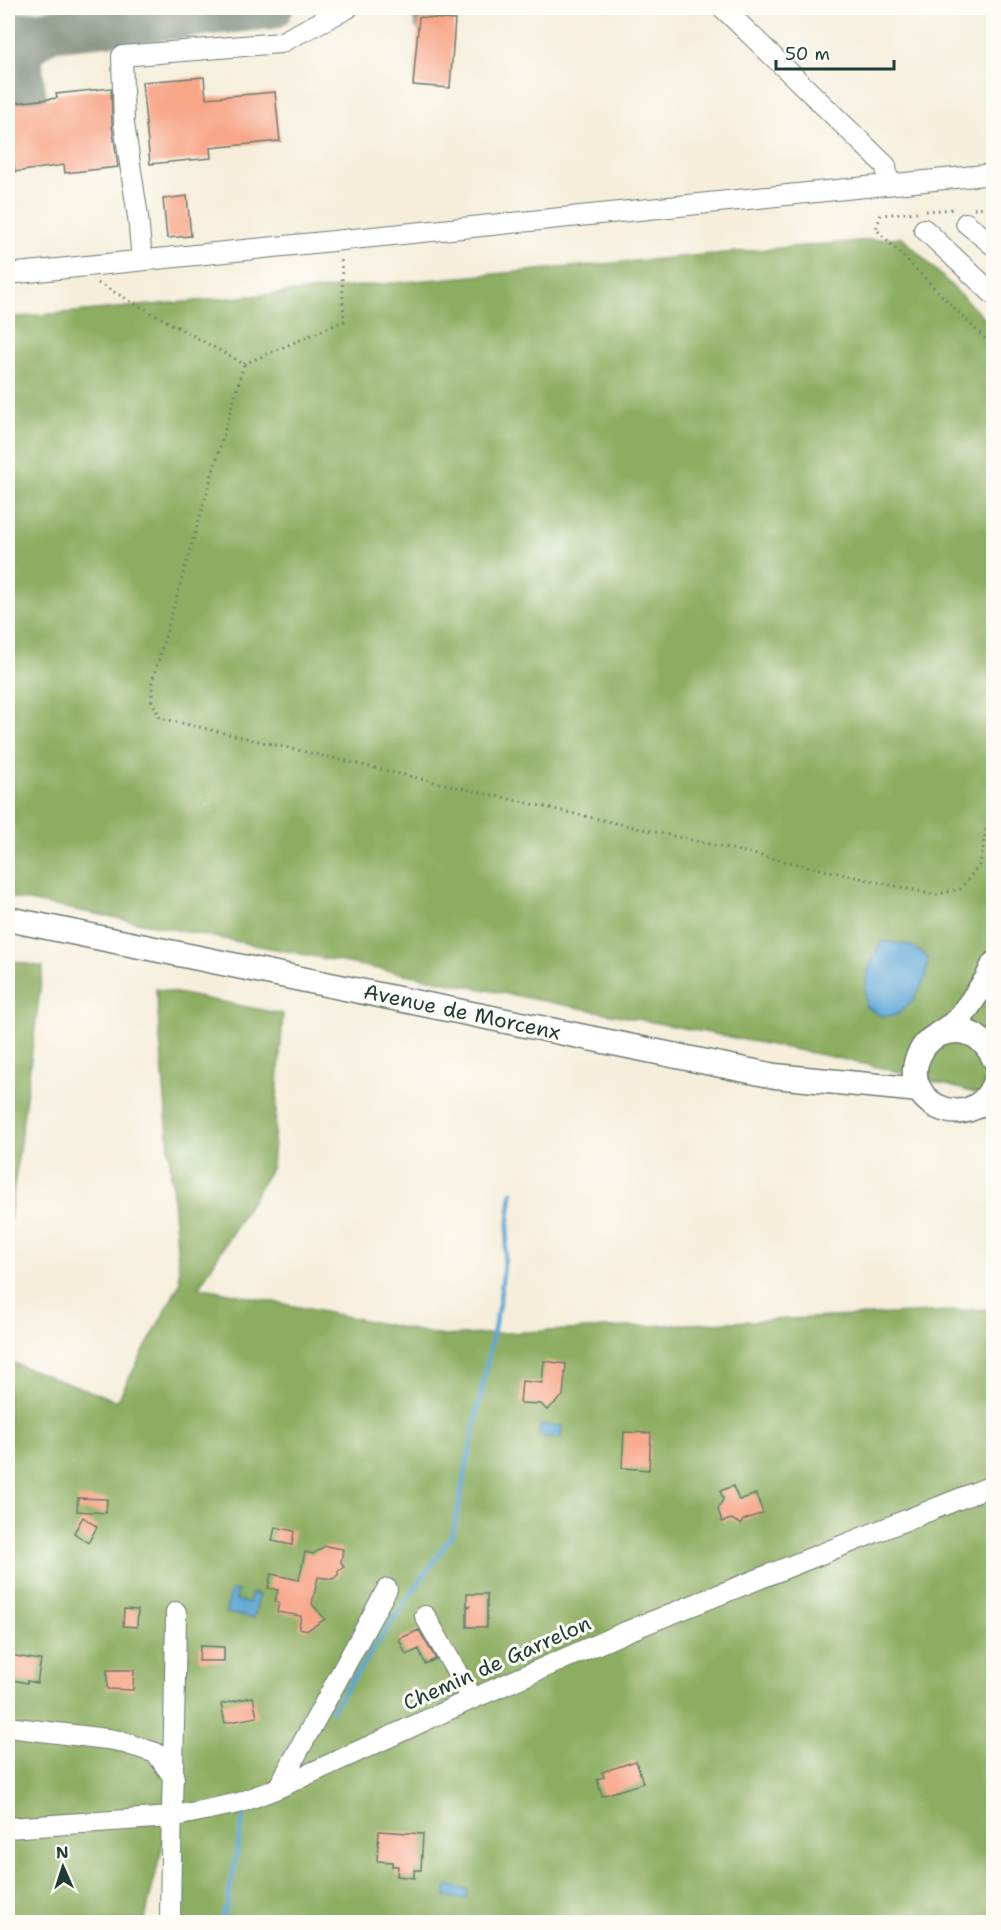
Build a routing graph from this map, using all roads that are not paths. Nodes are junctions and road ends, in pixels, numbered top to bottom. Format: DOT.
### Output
graph roads {
  1 [pos="348,8"];
  2 [pos="723,8"];
  3 [pos="993,174"];
  4 [pos="888,185"];
  5 [pos="966,223"];
  6 [pos="924,229"];
  7 [pos="993,246"];
  8 [pos="142,260"];
  9 [pos="8,274"];
  10 [pos="993,295"];
  11 [pos="8,919"];
  12 [pos="990,972"];
  13 [pos="935,1036"];
  14 [pos="988,1050"];
  15 [pos="915,1066"];
  16 [pos="838,1084"];
  17 [pos="920,1090"];
  18 [pos="991,1095"];
  19 [pos="993,1485"];
  20 [pos="387,1589"];
  21 [pos="176,1612"];
  22 [pos="425,1616"];
  23 [pos="472,1699"];
  24 [pos="8,1727"];
  25 [pos="174,1778"];
  26 [pos="278,1788"];
  27 [pos="171,1817"];
  28 [pos="8,1828"];
  29 [pos="170,1923"];
  1 -- 8 [label="street"];
  2 -- 4 [label="street"];
  3 -- 4 [label="street"];
  4 -- 8 [label="street"];
  5 -- 7 [label="street"];
  6 -- 10 [label="street"];
  8 -- 9 [label="street"];
  11 -- 16 [label="main road, Avenue de Morcenx"];
  12 -- 13 [label="main road"];
  12 -- 14 [label="main road"];
  13 -- 14 [label="main road"];
  13 -- 15 [label="main road"];
  15 -- 16 [label="main road"];
  15 -- 17 [label="main road"];
  16 -- 17 [label="main road, Avenue de Morcenx"];
  17 -- 18 [label="main road"];
  19 -- 23 [label="street, Chemin de Garrelon"];
  20 -- 26 [label="street"];
  21 -- 25 [label="street"];
  22 -- 23 [label="street"];
  23 -- 26 [label="street, Chemin de Garrelon"];
  24 -- 25 [label="street"];
  25 -- 27 [label="street"];
  26 -- 27 [label="street, Chemin de Garrelon"];
  27 -- 28 [label="street, Chemin de Garrelon"];
  27 -- 29 [label="street"];
}
